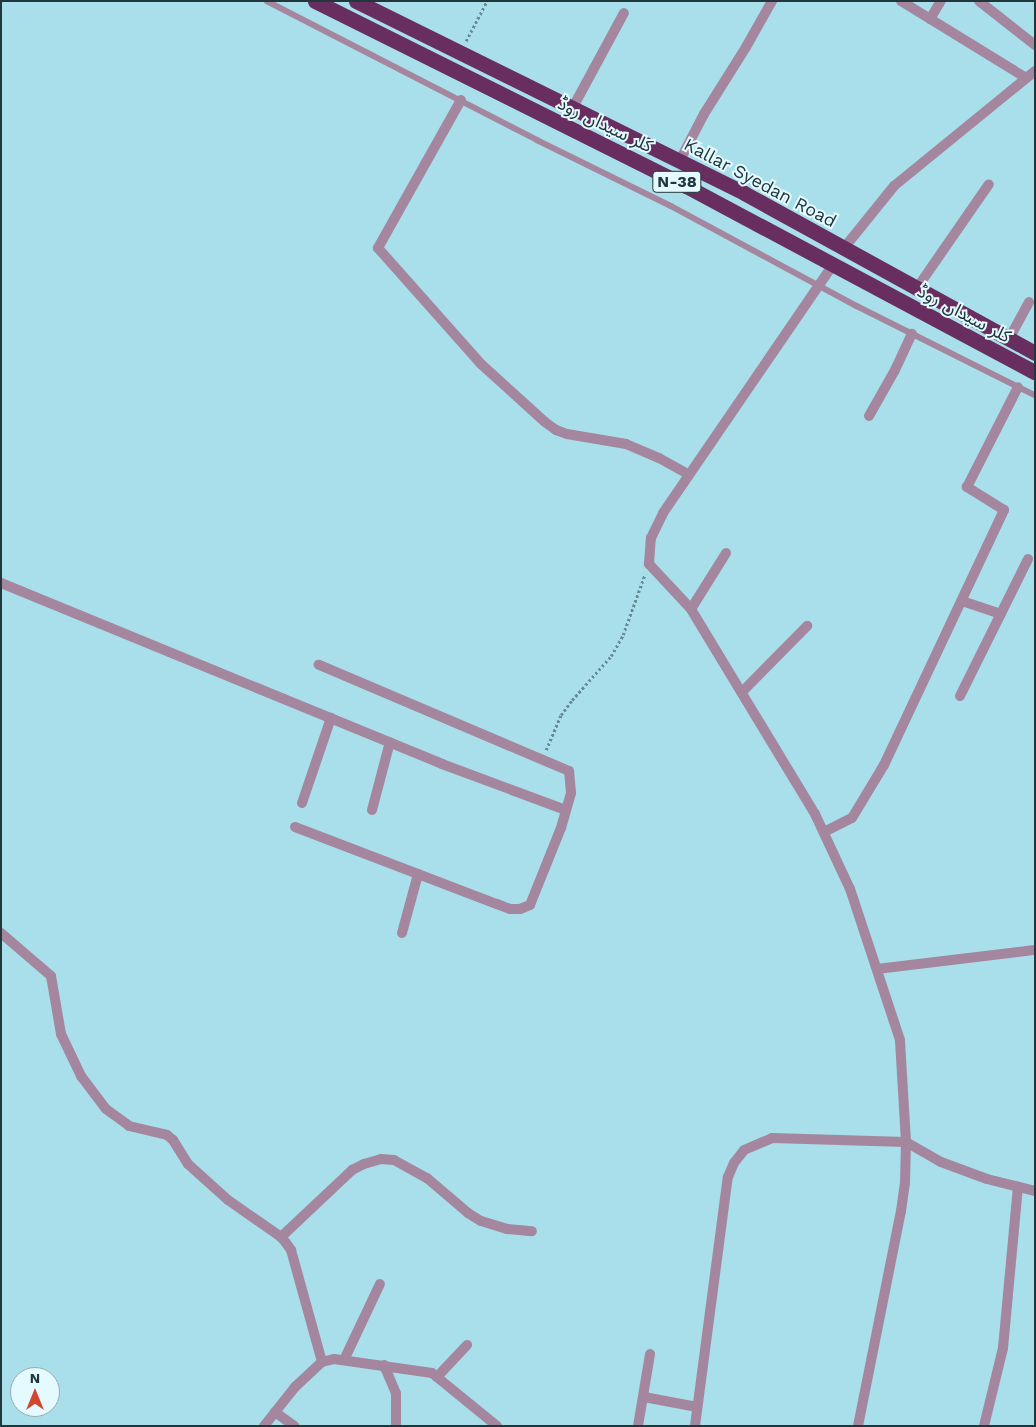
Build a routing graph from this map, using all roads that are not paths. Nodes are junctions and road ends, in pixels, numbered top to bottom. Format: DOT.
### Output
graph roads {
  1 [pos="267,1"];
  2 [pos="315,1"];
  3 [pos="356,1"];
  4 [pos="772,1"];
  5 [pos="901,1"];
  6 [pos="942,1"];
  7 [pos="979,1"];
  8 [pos="624,13"];
  9 [pos="930,19"];
  10 [pos="1035,45"];
  11 [pos="1035,71"];
  12 [pos="1026,78"];
  13 [pos="461,100"];
  14 [pos="572,109"];
  15 [pos="679,162"];
  16 [pos="989,184"];
  17 [pos="844,248"];
  18 [pos="833,265"];
  19 [pos="819,286"];
  20 [pos="917,288"];
  21 [pos="1029,302"];
  22 [pos="912,334"];
  23 [pos="1009,339"];
  24 [pos="1035,353"];
  25 [pos="1035,372"];
  26 [pos="1018,387"];
  27 [pos="1035,396"];
  28 [pos="869,416"];
  29 [pos="688,474"];
  30 [pos="726,553"];
  31 [pos="1028,559"];
  32 [pos="1,583"];
  33 [pos="962,601"];
  34 [pos="692,609"];
  35 [pos="1000,614"];
  36 [pos="807,626"];
  37 [pos="319,666"];
  38 [pos="742,692"];
  39 [pos="960,696"];
  40 [pos="332,718"];
  41 [pos="390,742"];
  42 [pos="302,803"];
  43 [pos="372,810"];
  44 [pos="566,810"];
  45 [pos="295,827"];
  46 [pos="824,832"];
  47 [pos="418,874"];
  48 [pos="1,933"];
  49 [pos="402,933"];
  50 [pos="1035,950"];
  51 [pos="877,969"];
  52 [pos="906,1142"];
  53 [pos="1018,1187"];
  54 [pos="1035,1191"];
  55 [pos="532,1231"];
  56 [pos="282,1237"];
  57 [pos="380,1284"];
  58 [pos="466,1345"];
  59 [pos="650,1354"];
  60 [pos="344,1360"];
  61 [pos="322,1362"];
  62 [pos="384,1365"];
  63 [pos="437,1377"];
  64 [pos="644,1397"];
  65 [pos="697,1408"];
  66 [pos="275,1412"];
  67 [pos="264,1426"];
  68 [pos="294,1426"];
  69 [pos="396,1426"];
  70 [pos="497,1426"];
  71 [pos="638,1426"];
  72 [pos="695,1426"];
  73 [pos="858,1426"];
  74 [pos="984,1426"];
  1 -- 13 [label="lane"];
  2 -- 18 [label="highway, کلر سیداں روڈ / N-38"];
  3 -- 14 [label="highway, Kallar Syedan Road / N-38"];
  4 -- 15 [label="street"];
  5 -- 9 [label="street"];
  6 -- 9 [label="street"];
  7 -- 10 [label="street"];
  8 -- 14 [label="street"];
  9 -- 12 [label="street"];
  11 -- 12 [label="street"];
  12 -- 17 [label="street"];
  13 -- 19 [label="lane"];
  13 -- 29 [label="street"];
  14 -- 15 [label="highway, Kallar Syedan Road / N-38"];
  15 -- 17 [label="highway, Kallar Syedan Road / N-38"];
  16 -- 20 [label="street"];
  17 -- 20 [label="highway, Kallar Syedan Road / N-38"];
  18 -- 19 [label="street"];
  18 -- 25 [label="highway, کلر سیداں روڈ / N-38"];
  19 -- 22 [label="lane"];
  19 -- 29 [label="street"];
  20 -- 23 [label="highway, Kallar Syedan Road / N-38"];
  21 -- 23 [label="street"];
  22 -- 26 [label="lane"];
  22 -- 28 [label="street"];
  23 -- 24 [label="highway, Kallar Syedan Road / N-38"];
  26 -- 27 [label="lane"];
  26 -- 33 [label="street"];
  29 -- 34 [label="street"];
  30 -- 34 [label="street"];
  31 -- 35 [label="street"];
  32 -- 40 [label="street"];
  33 -- 35 [label="street"];
  33 -- 46 [label="street"];
  34 -- 38 [label="street"];
  35 -- 39 [label="street"];
  36 -- 38 [label="street"];
  37 -- 44 [label="street"];
  38 -- 46 [label="street"];
  40 -- 41 [label="street"];
  40 -- 42 [label="street"];
  41 -- 43 [label="street"];
  41 -- 44 [label="street"];
  44 -- 47 [label="street"];
  45 -- 47 [label="street"];
  46 -- 51 [label="street"];
  47 -- 49 [label="street"];
  48 -- 56 [label="street"];
  50 -- 51 [label="street"];
  51 -- 52 [label="street"];
  52 -- 53 [label="street"];
  52 -- 65 [label="street"];
  52 -- 73 [label="street"];
  53 -- 54 [label="street"];
  53 -- 74 [label="street"];
  55 -- 56 [label="street"];
  56 -- 61 [label="street"];
  57 -- 60 [label="street"];
  58 -- 63 [label="street"];
  59 -- 64 [label="street"];
  60 -- 61 [label="street"];
  60 -- 62 [label="street"];
  61 -- 66 [label="street"];
  62 -- 63 [label="street"];
  62 -- 69 [label="street"];
  63 -- 70 [label="street"];
  64 -- 65 [label="street"];
  64 -- 71 [label="street"];
  65 -- 72 [label="street"];
  66 -- 67 [label="street"];
  66 -- 68 [label="street"];
}
